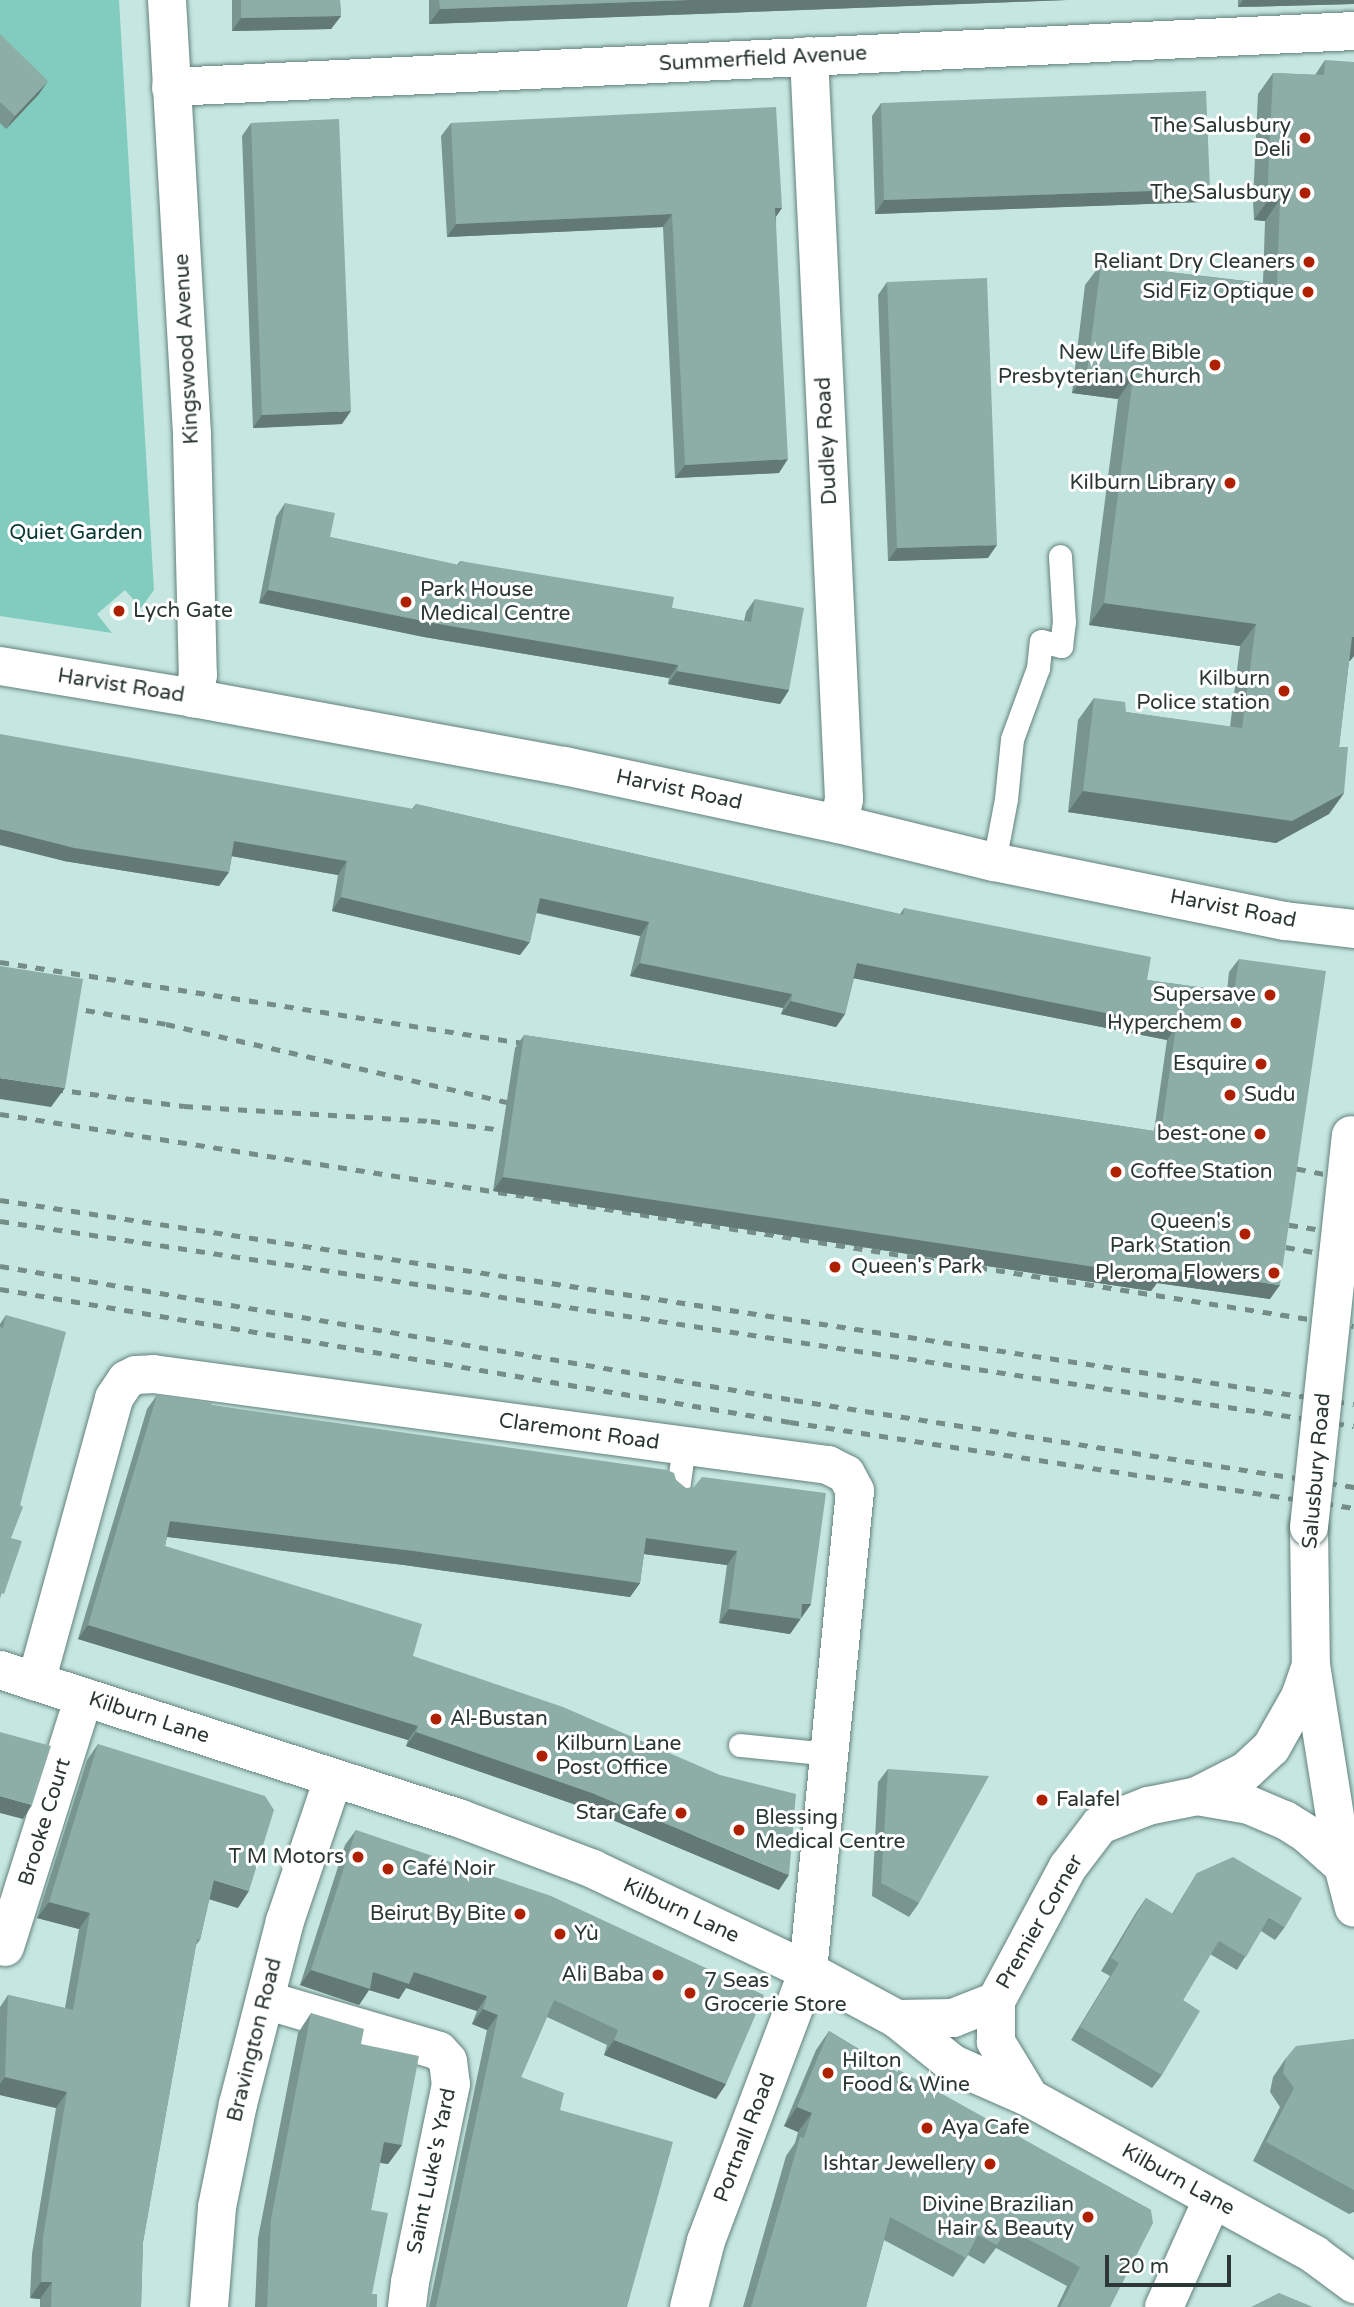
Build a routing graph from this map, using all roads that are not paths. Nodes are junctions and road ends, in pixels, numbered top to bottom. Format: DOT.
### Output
graph roads {
  1 [pos="167,0"];
  2 [pos="1354,31"];
  3 [pos="810,56"];
  4 [pos="172,87"];
  5 [pos="1060,556"];
  6 [pos="0,666"];
  7 [pos="194,698"];
  8 [pos="839,824"];
  9 [pos="994,862"];
  10 [pos="1354,929"];
  11 [pos="1353,1125"];
  12 [pos="684,1446"];
  13 [pos="678,1489"];
  14 [pos="1311,1665"];
  15 [pos="0,1670"];
  16 [pos="36,1682"];
  17 [pos="84,1697"];
  18 [pos="740,1745"];
  19 [pos="830,1754"];
  20 [pos="333,1779"];
  21 [pos="1197,1796"];
  22 [pos="1349,1869"];
  23 [pos="1354,1908"];
  24 [pos="5,1947"];
  25 [pos="808,1971"];
  26 [pos="265,2000"];
  27 [pos="996,2001"];
  28 [pos="897,2019"];
  29 [pos="1030,2098"];
  30 [pos="1212,2200"];
  31 [pos="1354,2249"];
  32 [pos="1315,2255"];
  33 [pos="1354,2284"];
  34 [pos="209,2307"];
  35 [pos="407,2307"];
  36 [pos="689,2307"];
  37 [pos="1164,2307"];
  1 -- 4 [label="street, Kingswood Avenue"];
  2 -- 3 [label="street, Summerfield Avenue"];
  3 -- 4 [label="street, Summerfield Avenue"];
  3 -- 8 [label="street, Dudley Road"];
  4 -- 7 [label="street, Kingswood Avenue"];
  5 -- 9 [label="lane"];
  6 -- 7 [label="street, Harvist Road"];
  7 -- 8 [label="street, Harvist Road"];
  8 -- 9 [label="street, Harvist Road"];
  9 -- 10 [label="street, Harvist Road"];
  11 -- 14 [label="street, Salusbury Road, bridge"];
  12 -- 13 [label="lane"];
  12 -- 16 [label="street, Claremont Road"];
  12 -- 19 [label="street, Claremont Road"];
  14 -- 21 [label="street, Premier Corner"];
  14 -- 22 [label="street, Salusbury Road"];
  15 -- 16 [label="street, Kilburn Lane"];
  16 -- 17 [label="street, Kilburn Lane"];
  17 -- 20 [label="street, Kilburn Lane"];
  17 -- 24 [label="street, Brooke Court"];
  18 -- 19 [label="lane"];
  19 -- 25 [label="street, Claremont Road"];
  20 -- 25 [label="street, Kilburn Lane"];
  20 -- 26 [label="street, Bravington Road"];
  21 -- 22 [label="street, Premier Corner"];
  21 -- 27 [label="street, Premier Corner"];
  22 -- 23 [label="street, Salusbury Road"];
  25 -- 28 [label="street, Kilburn Lane"];
  25 -- 36 [label="street, Portnall Road"];
  26 -- 34 [label="street, Bravington Road"];
  26 -- 35 [label="street, Saint Luke's Yard"];
  27 -- 28 [label="street, Premier Corner"];
  27 -- 29 [label="street, Premier Corner"];
  28 -- 29 [label="street, Kilburn Lane"];
  29 -- 30 [label="street, Kilburn Lane"];
  30 -- 32 [label="street, Kilburn Lane"];
  30 -- 37 [label="street"];
  31 -- 32 [label="street"];
  32 -- 33 [label="street, Kilburn Lane"];
}
